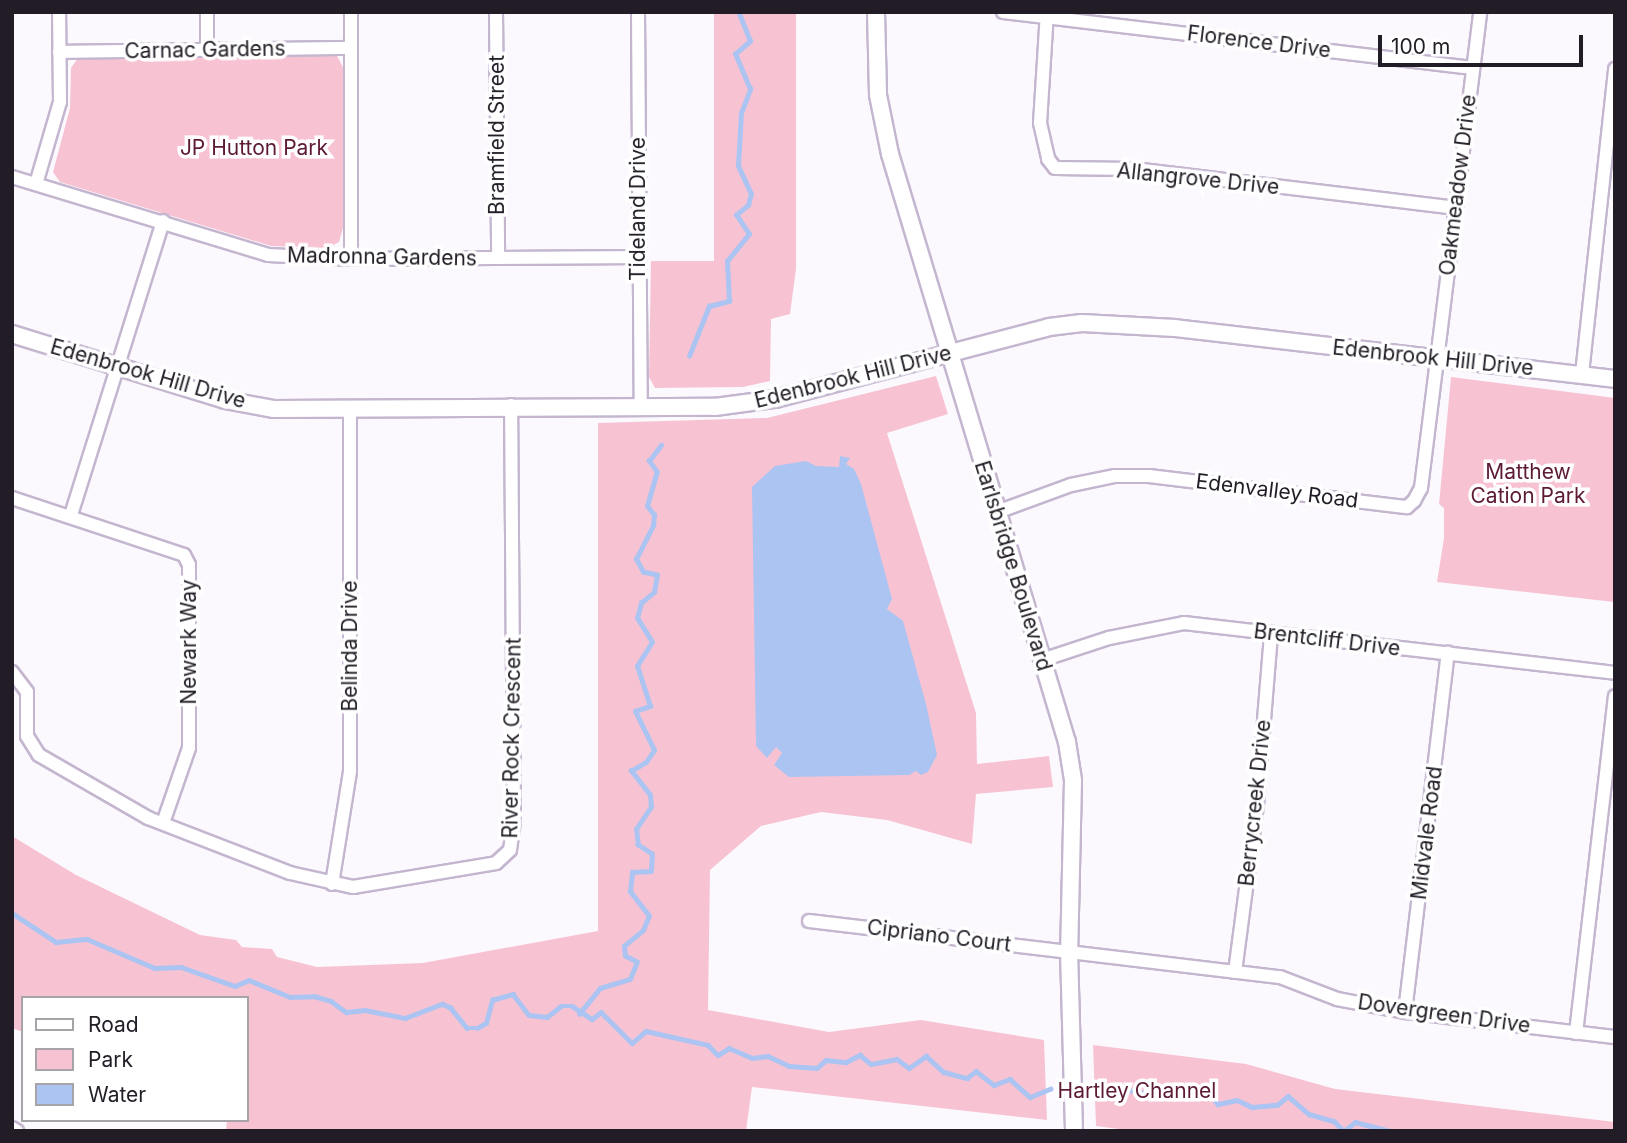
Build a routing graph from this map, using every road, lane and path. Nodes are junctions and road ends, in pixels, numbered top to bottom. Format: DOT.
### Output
graph roads {
  1 [pos="59,12"];
  2 [pos="207,12"];
  3 [pos="351,12"];
  4 [pos="496,12"];
  5 [pos="638,12"];
  6 [pos="876,12"];
  7 [pos="1003,12"];
  8 [pos="1480,12"];
  9 [pos="1047,14"];
  10 [pos="351,48"];
  11 [pos="207,50"];
  12 [pos="59,52"];
  13 [pos="1473,68"];
  14 [pos="1615,69"];
  15 [pos="12,177"];
  16 [pos="36,184"];
  17 [pos="1455,208"];
  18 [pos="163,221"];
  19 [pos="638,257"];
  20 [pos="498,258"];
  21 [pos="351,259"];
  22 [pos="12,334"];
  23 [pos="947,354"];
  24 [pos="1436,359"];
  25 [pos="120,368"];
  26 [pos="1582,374"];
  27 [pos="1615,379"];
  28 [pos="511,405"];
  29 [pos="641,406"];
  30 [pos="350,407"];
  31 [pos="12,498"];
  32 [pos="997,512"];
  33 [pos="71,515"];
  34 [pos="1271,633"];
  35 [pos="1448,653"];
  36 [pos="1042,660"];
  37 [pos="12,672"];
  38 [pos="1615,673"];
  39 [pos="1615,696"];
  40 [pos="163,823"];
  41 [pos="332,884"];
  42 [pos="809,921"];
  43 [pos="1069,951"];
  44 [pos="1235,972"];
  45 [pos="1405,1012"];
  46 [pos="1576,1033"];
  47 [pos="1615,1037"];
  48 [pos="12,1128"];
  49 [pos="17,1131"];
  50 [pos="1074,1131"];
  1 -- 12 [label="street"];
  2 -- 11 [label="street"];
  3 -- 10 [label="street"];
  4 -- 20 [label="street, Bramfield Street"];
  5 -- 19 [label="street, Tideland Drive"];
  6 -- 23 [label="street, Earlsbridge Boulevard"];
  7 -- 9 [label="street, Florence Drive"];
  8 -- 13 [label="street, Oakmeadow Drive"];
  9 -- 13 [label="street, Florence Drive"];
  9 -- 17 [label="street, Allangrove Drive"];
  10 -- 11 [label="street, Carnac Gardens"];
  10 -- 21 [label="street"];
  11 -- 12 [label="street, Carnac Gardens"];
  12 -- 16 [label="street"];
  13 -- 17 [label="street, Oakmeadow Drive"];
  14 -- 26 [label="street"];
  15 -- 16 [label="street, Madronna Gardens"];
  16 -- 18 [label="street, Madronna Gardens"];
  17 -- 24 [label="street, Oakmeadow Drive"];
  18 -- 21 [label="street, Madronna Gardens"];
  18 -- 25 [label="street"];
  19 -- 20 [label="street, Madronna Gardens"];
  19 -- 29 [label="street, Tideland Drive"];
  20 -- 21 [label="street, Madronna Gardens"];
  22 -- 25 [label="street, Edenbrook Hill Drive"];
  23 -- 24 [label="street, Edenbrook Hill Drive"];
  23 -- 29 [label="street, Edenbrook Hill Drive"];
  23 -- 32 [label="street, Earlsbridge Boulevard"];
  24 -- 26 [label="street, Edenbrook Hill Drive"];
  24 -- 32 [label="street, Edenvalley Road"];
  25 -- 30 [label="street, Edenbrook Hill Drive"];
  25 -- 33 [label="street"];
  26 -- 27 [label="street, Edenbrook Hill Drive"];
  28 -- 29 [label="street, Edenbrook Hill Drive"];
  28 -- 30 [label="street, Edenbrook Hill Drive"];
  28 -- 41 [label="street, River Rock Crescent"];
  30 -- 41 [label="street, Belinda Drive"];
  31 -- 33 [label="street, Newark Way"];
  32 -- 36 [label="street, Earlsbridge Boulevard"];
  33 -- 40 [label="street, Newark Way"];
  34 -- 35 [label="street, Brentcliff Drive"];
  34 -- 36 [label="street, Brentcliff Drive"];
  34 -- 44 [label="street, Berrycreek Drive"];
  35 -- 38 [label="street, Brentcliff Drive"];
  35 -- 45 [label="street, Midvale Road"];
  36 -- 43 [label="street, Earlsbridge Boulevard"];
  37 -- 40 [label="street, River Rock Crescent"];
  39 -- 46 [label="street"];
  40 -- 41 [label="street, River Rock Crescent"];
  42 -- 43 [label="street, Cipriano Court"];
  43 -- 44 [label="street, Dovergreen Drive"];
  43 -- 50 [label="street, Earlsbridge Boulevard"];
  44 -- 45 [label="street, Dovergreen Drive"];
  45 -- 46 [label="street, Dovergreen Drive"];
  46 -- 47 [label="street, Dovergreen Drive"];
  48 -- 49 [label="street"];
}
